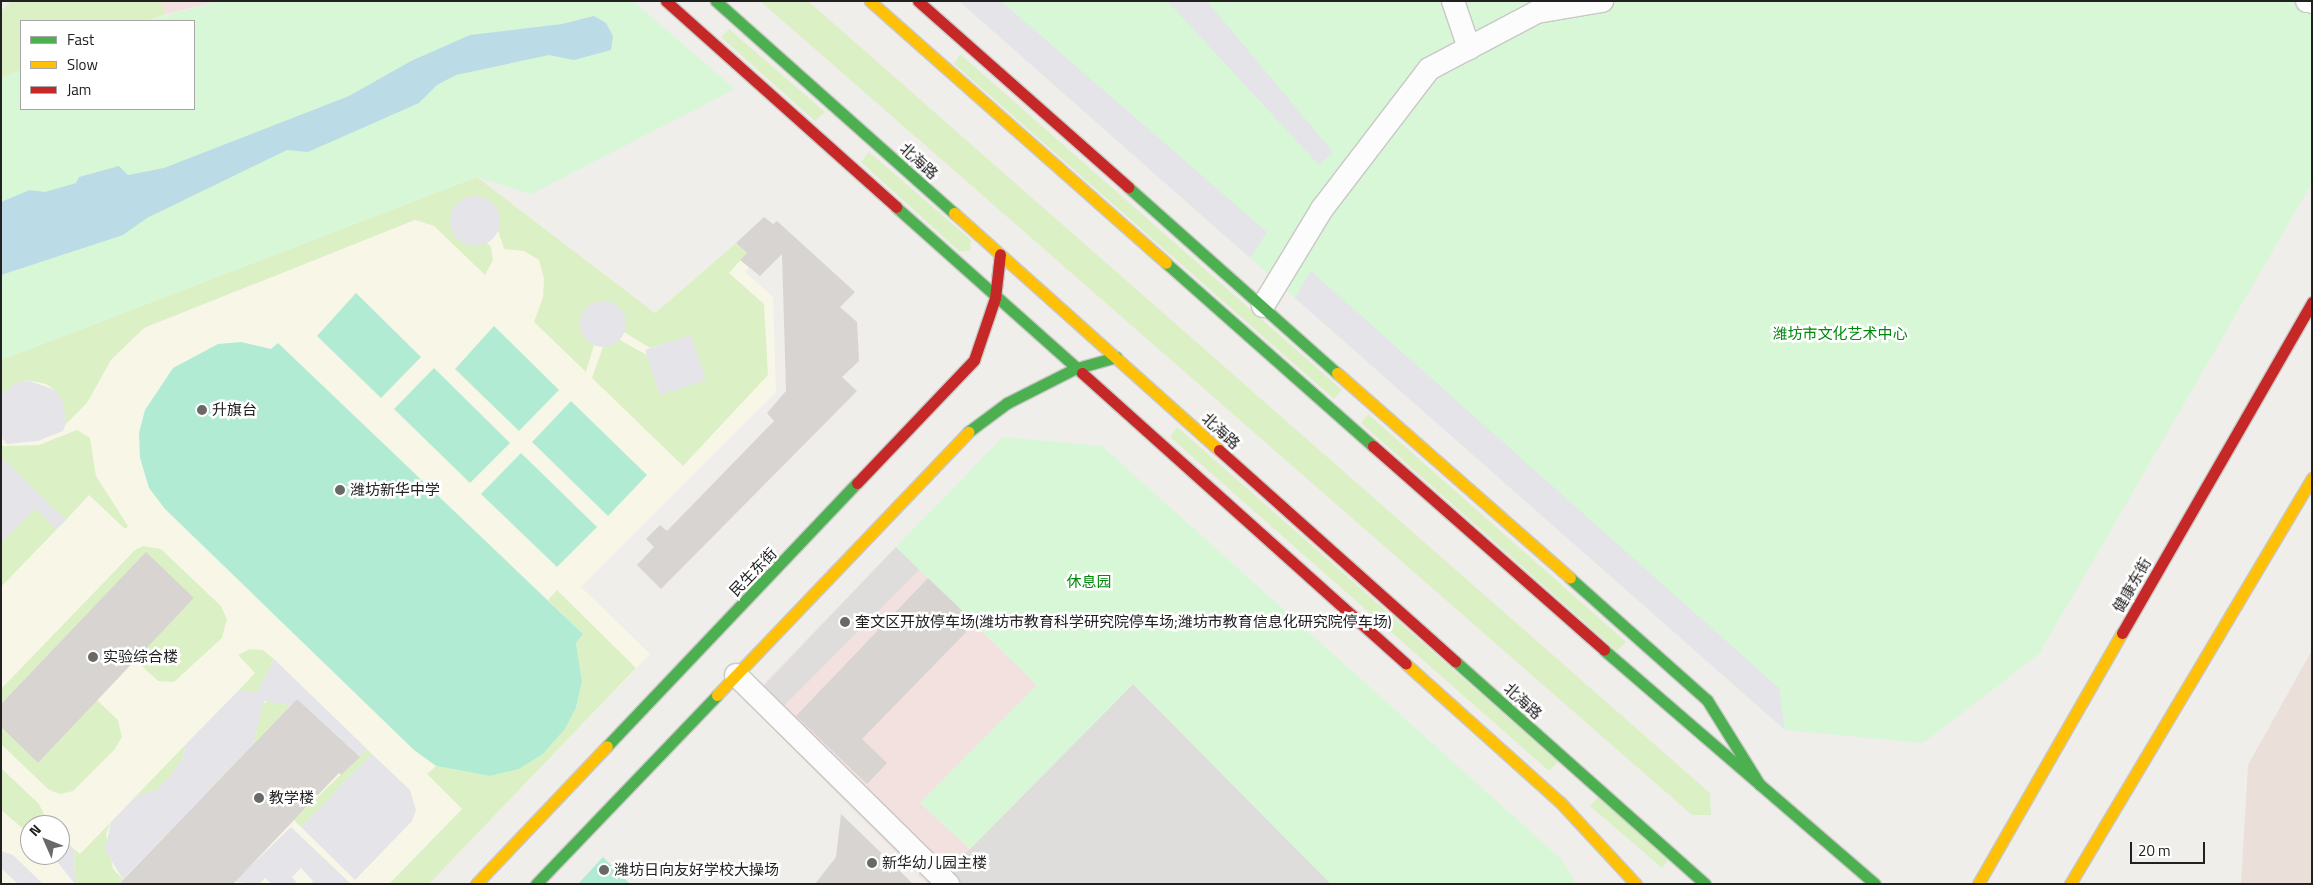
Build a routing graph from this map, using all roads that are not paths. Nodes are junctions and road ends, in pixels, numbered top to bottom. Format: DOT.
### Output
graph roads {
  1 [pos="666,1"];
  2 [pos="716,1"];
  3 [pos="870,1"];
  4 [pos="918,1"];
  5 [pos="1453,1"];
  6 [pos="1602,1"];
  7 [pos="2307,1"];
  8 [pos="2312,2"];
  9 [pos="1468,48"];
  10 [pos="1000,254"];
  11 [pos="995,298"];
  12 [pos="2312,302"];
  13 [pos="1263,306"];
  14 [pos="1116,357"];
  15 [pos="1074,369"];
  16 [pos="1360,392"];
  17 [pos="1339,417"];
  18 [pos="2312,478"];
  19 [pos="1657,655"];
  20 [pos="736,674"];
  21 [pos="1635,678"];
  22 [pos="1585,776"];
  23 [pos="1765,793"];
  24 [pos="1560,802"];
  25 [pos="476,884"];
  26 [pos="536,884"];
  27 [pos="948,884"];
  28 [pos="1636,884"];
  29 [pos="1705,884"];
  30 [pos="1875,884"];
  31 [pos="1978,884"];
  32 [pos="2070,884"];
  1 -- 11 [label="main road"];
  2 -- 10 [label="main road, 北海路"];
  3 -- 17 [label="main road"];
  4 -- 13 [label="main road"];
  5 -- 9 [label="street"];
  6 -- 9 [label="street"];
  7 -- 8 [label="street"];
  9 -- 13 [label="street"];
  10 -- 11 [label="main road, 民生东街"];
  10 -- 14 [label="main road, 北海路"];
  11 -- 15 [label="main road"];
  11 -- 25 [label="main road, 民生东街"];
  12 -- 31 [label="main road, 健康东街"];
  13 -- 16 [label="main road"];
  14 -- 15 [label="main road"];
  14 -- 22 [label="main road, 北海路"];
  15 -- 20 [label="main road"];
  15 -- 24 [label="main road"];
  16 -- 17 [label="main road"];
  16 -- 19 [label="main road"];
  17 -- 21 [label="main road"];
  18 -- 32 [label="main road"];
  19 -- 21 [label="main road"];
  19 -- 23 [label="main road"];
  20 -- 26 [label="main road"];
  20 -- 27 [label="street"];
  21 -- 23 [label="main road"];
  22 -- 24 [label="main road"];
  22 -- 29 [label="main road, 北海路"];
  23 -- 30 [label="main road"];
  24 -- 28 [label="main road"];
}
